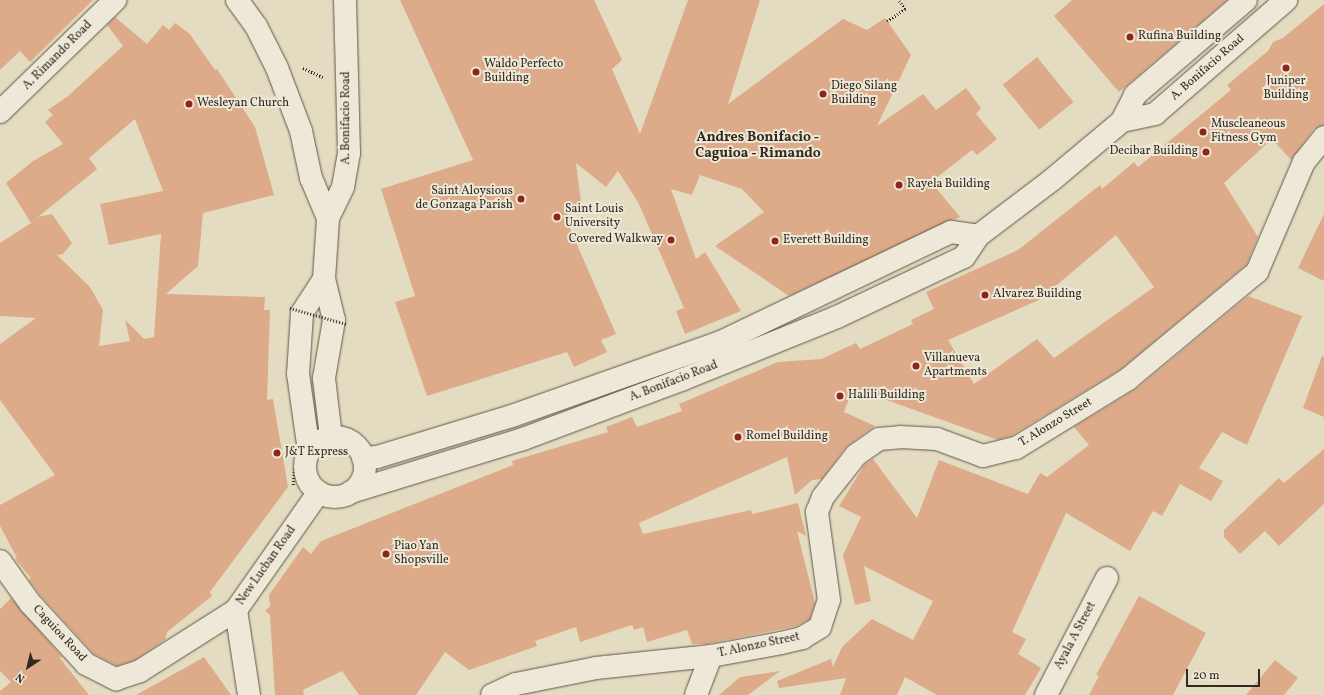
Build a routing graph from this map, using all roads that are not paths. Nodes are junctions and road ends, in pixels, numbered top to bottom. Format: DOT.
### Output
graph roads {
  1 [pos="115,0"];
  2 [pos="237,0"];
  3 [pos="345,0"];
  4 [pos="1246,0"];
  5 [pos="1286,0"];
  6 [pos="0,112"];
  7 [pos="1122,121"];
  8 [pos="1324,137"];
  9 [pos="328,218"];
  10 [pos="978,236"];
  11 [pos="324,279"];
  12 [pos="331,437"];
  13 [pos="309,451"];
  14 [pos="363,458"];
  15 [pos="320,492"];
  16 [pos="351,492"];
  17 [pos="0,561"];
  18 [pos="1107,578"];
  19 [pos="236,610"];
  20 [pos="711,656"];
  21 [pos="248,695"];
  22 [pos="492,695"];
  23 [pos="696,695"];
  24 [pos="1046,695"];
  1 -- 6 [label="main road, A. Rimando Road"];
  2 -- 9 [label="main road"];
  3 -- 9 [label="main road, A. Bonifacio Road"];
  4 -- 7 [label="main road, A. Bonifacio Road"];
  5 -- 7 [label="main road, A. Bonifacio Road"];
  7 -- 10 [label="main road, A. Bonifacio Road"];
  8 -- 20 [label="main road, T. Alonzo Street"];
  9 -- 11 [label="main road, A. Bonifacio Road"];
  10 -- 14 [label="main road, A. Bonifacio Road"];
  10 -- 16 [label="main road, A. Bonifacio Road"];
  11 -- 12 [label="main road, A. Bonifacio Road"];
  11 -- 13 [label="main road, A. Bonifacio Road"];
  12 -- 13 [label="main road"];
  12 -- 14 [label="main road"];
  13 -- 15 [label="main road"];
  14 -- 16 [label="main road"];
  15 -- 16 [label="main road"];
  15 -- 19 [label="main road, New Lucban Road"];
  17 -- 19 [label="main road, Caguioa Road"];
  18 -- 24 [label="main road, Ayala A Street"];
  19 -- 21 [label="main road, New Lucban Road"];
  20 -- 22 [label="main road, T. Alonzo Street"];
  20 -- 23 [label="main road"];
}
